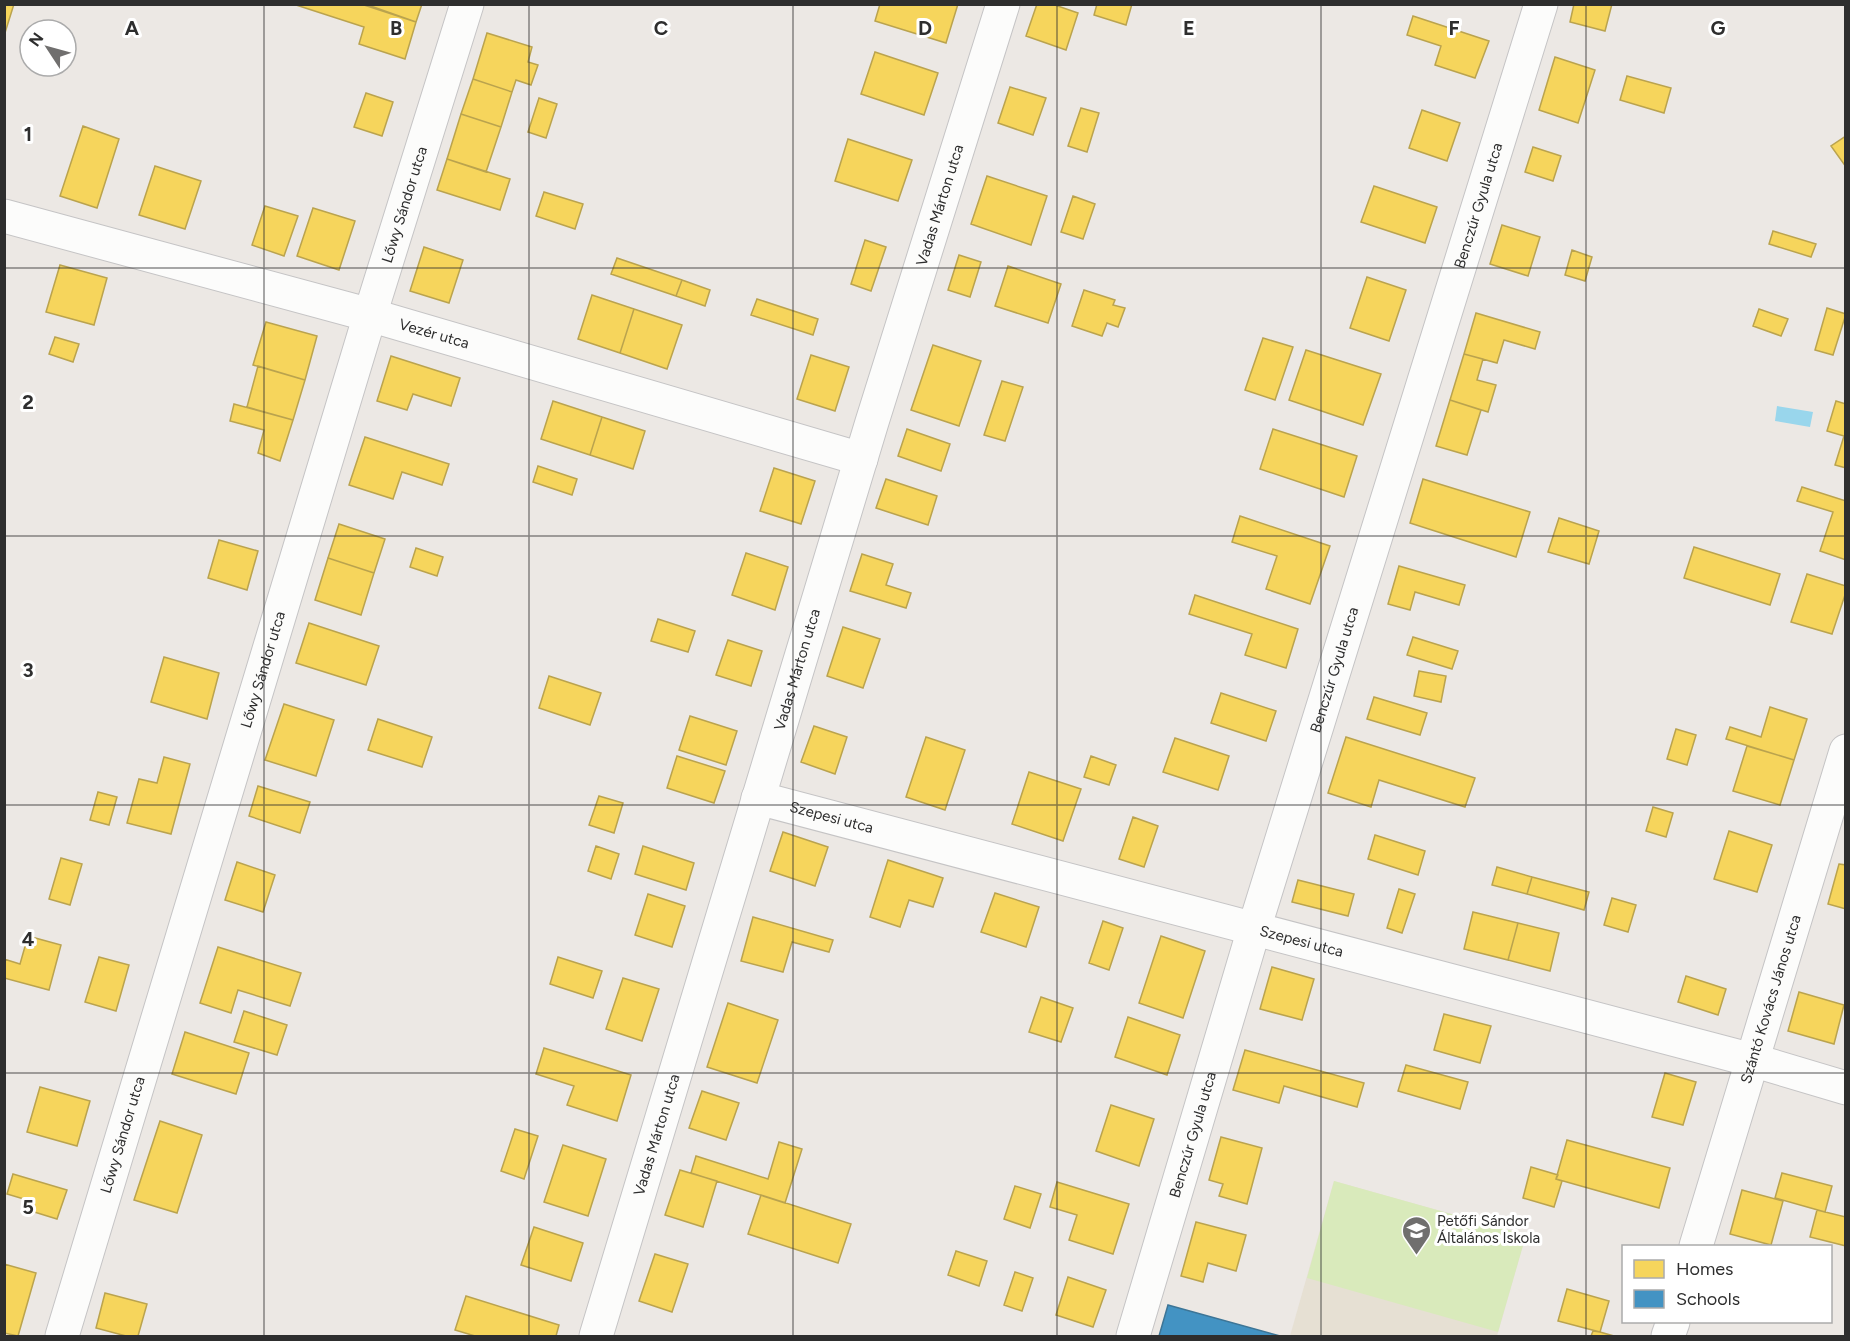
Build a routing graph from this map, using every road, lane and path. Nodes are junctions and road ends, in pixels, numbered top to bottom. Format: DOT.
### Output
graph roads {
  1 [pos="467,4"];
  2 [pos="1003,4"];
  3 [pos="1541,4"];
  4 [pos="4,216"];
  5 [pos="370,315"];
  6 [pos="861,459"];
  7 [pos="1845,751"];
  8 [pos="758,798"];
  9 [pos="1254,929"];
  10 [pos="1752,1060"];
  11 [pos="1845,1088"];
  12 [pos="1696,1245"];
  13 [pos="62,1336"];
  14 [pos="596,1336"];
  15 [pos="1133,1336"];
  1 -- 5 [label="street, Lőwy Sándor utca"];
  2 -- 6 [label="street, Vadas Márton utca"];
  3 -- 9 [label="street, Benczúr Gyula utca"];
  4 -- 5 [label="street, Vezér utca"];
  5 -- 6 [label="street, Vezér utca"];
  5 -- 13 [label="street, Lőwy Sándor utca"];
  6 -- 8 [label="street, Vadas Márton utca"];
  7 -- 10 [label="street, Szántó Kovács János utca"];
  8 -- 9 [label="street, Szepesi utca"];
  8 -- 14 [label="street, Vadas Márton utca"];
  9 -- 10 [label="street, Szepesi utca"];
  9 -- 15 [label="street, Benczúr Gyula utca"];
  10 -- 11 [label="street, Szepesi utca"];
  10 -- 12 [label="street, Szántó Kovács János utca"];
}
